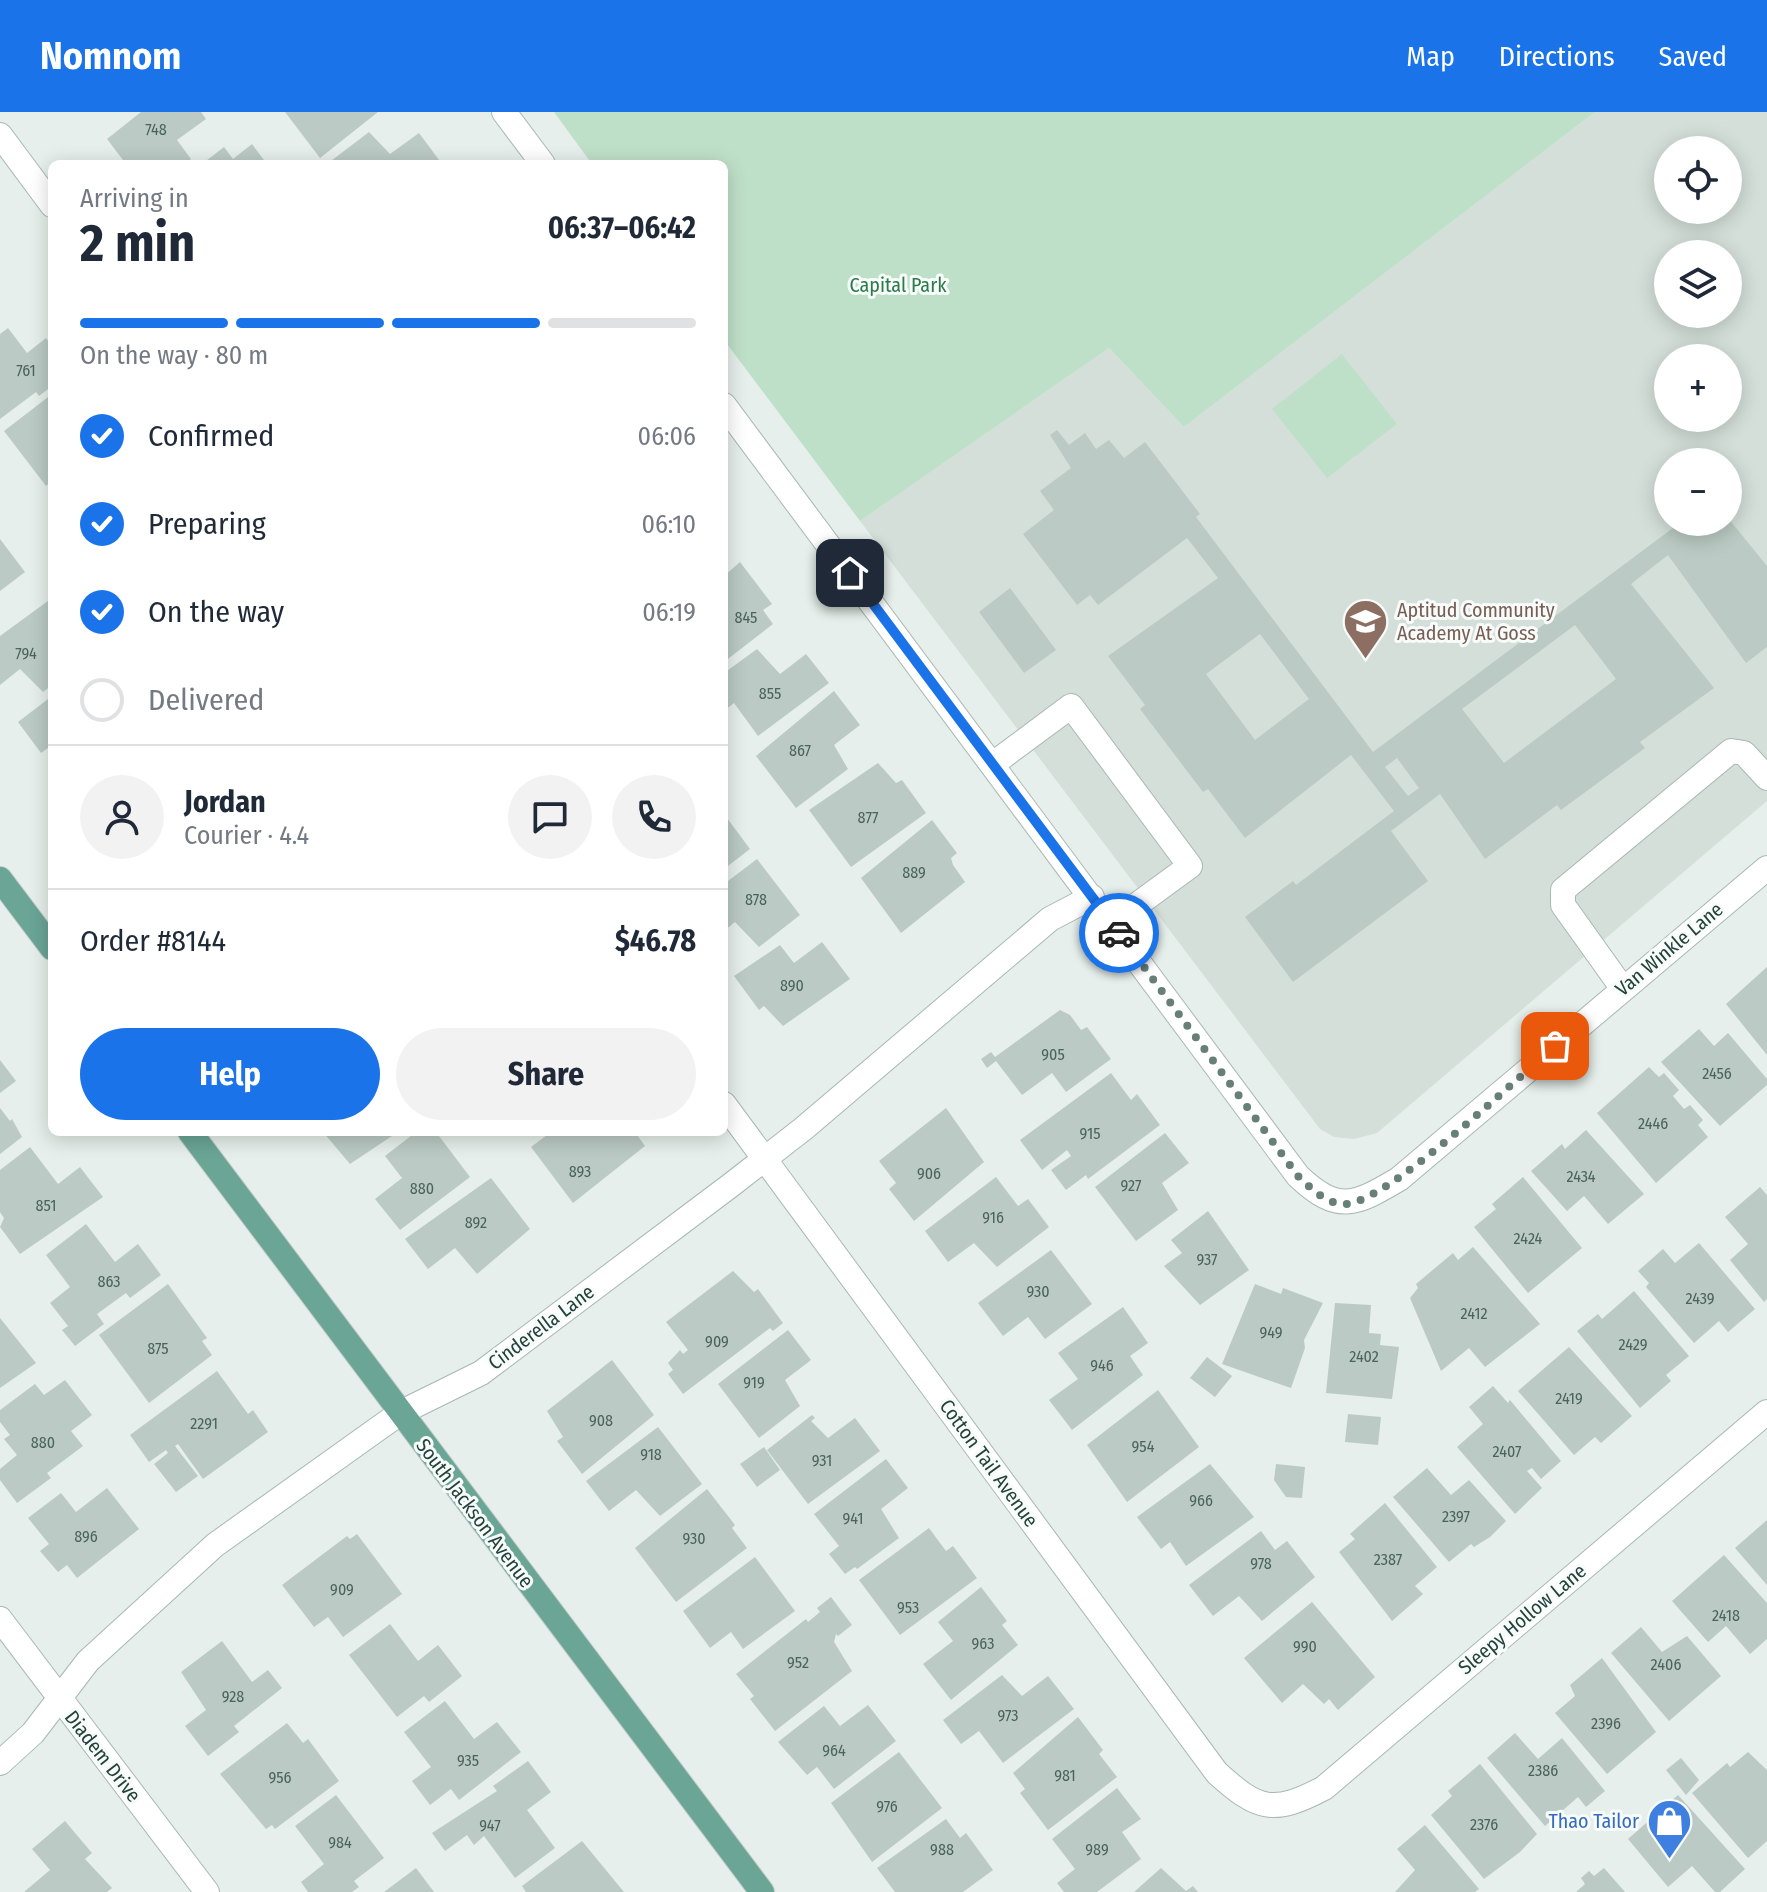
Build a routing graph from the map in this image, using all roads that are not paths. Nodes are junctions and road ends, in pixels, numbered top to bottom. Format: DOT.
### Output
graph roads {
  1 [pos="504,112"];
  2 [pos="0,135"];
  3 [pos="540,160"];
  4 [pos="48,200"];
  5 [pos="728,410"];
  6 [pos="993,764"];
  7 [pos="1767,778"];
  8 [pos="1767,868"];
  9 [pos="0,879"];
  10 [pos="1092,897"];
  11 [pos="1112,923"];
  12 [pos="48,943"];
  13 [pos="1623,989"];
  14 [pos="728,1109"];
  15 [pos="193,1136"];
  16 [pos="765,1159"];
  17 [pos="1767,1412"];
  18 [pos="400,1413"];
  19 [pos="0,1619"];
  20 [pos="59,1699"];
  21 [pos="0,1763"];
  22 [pos="1268,1808"];
  23 [pos="207,1892"];
  24 [pos="762,1892"];
  1 -- 3 [label="street"];
  2 -- 4 [label="street"];
  5 -- 6 [label="street"];
  6 -- 10 [label="street"];
  6 -- 11 [label="street"];
  7 -- 13 [label="street"];
  8 -- 13 [label="street, Van Winkle Lane"];
  9 -- 12 [label="main road"];
  10 -- 11 [label="street"];
  10 -- 16 [label="street, Cinderella Lane"];
  11 -- 13 [label="street, Van Winkle Lane"];
  14 -- 16 [label="street, Cotton Tail Avenue"];
  15 -- 18 [label="main road, South Jackson Avenue"];
  16 -- 18 [label="street, Cinderella Lane"];
  16 -- 22 [label="street, Cotton Tail Avenue"];
  17 -- 22 [label="street, Sleepy Hollow Lane"];
  18 -- 20 [label="street, Cinderella Lane"];
  18 -- 24 [label="main road, South Jackson Avenue"];
  19 -- 20 [label="street, Diadem Drive"];
  20 -- 21 [label="street, Cinderella Lane"];
  20 -- 23 [label="street, Diadem Drive"];
}
